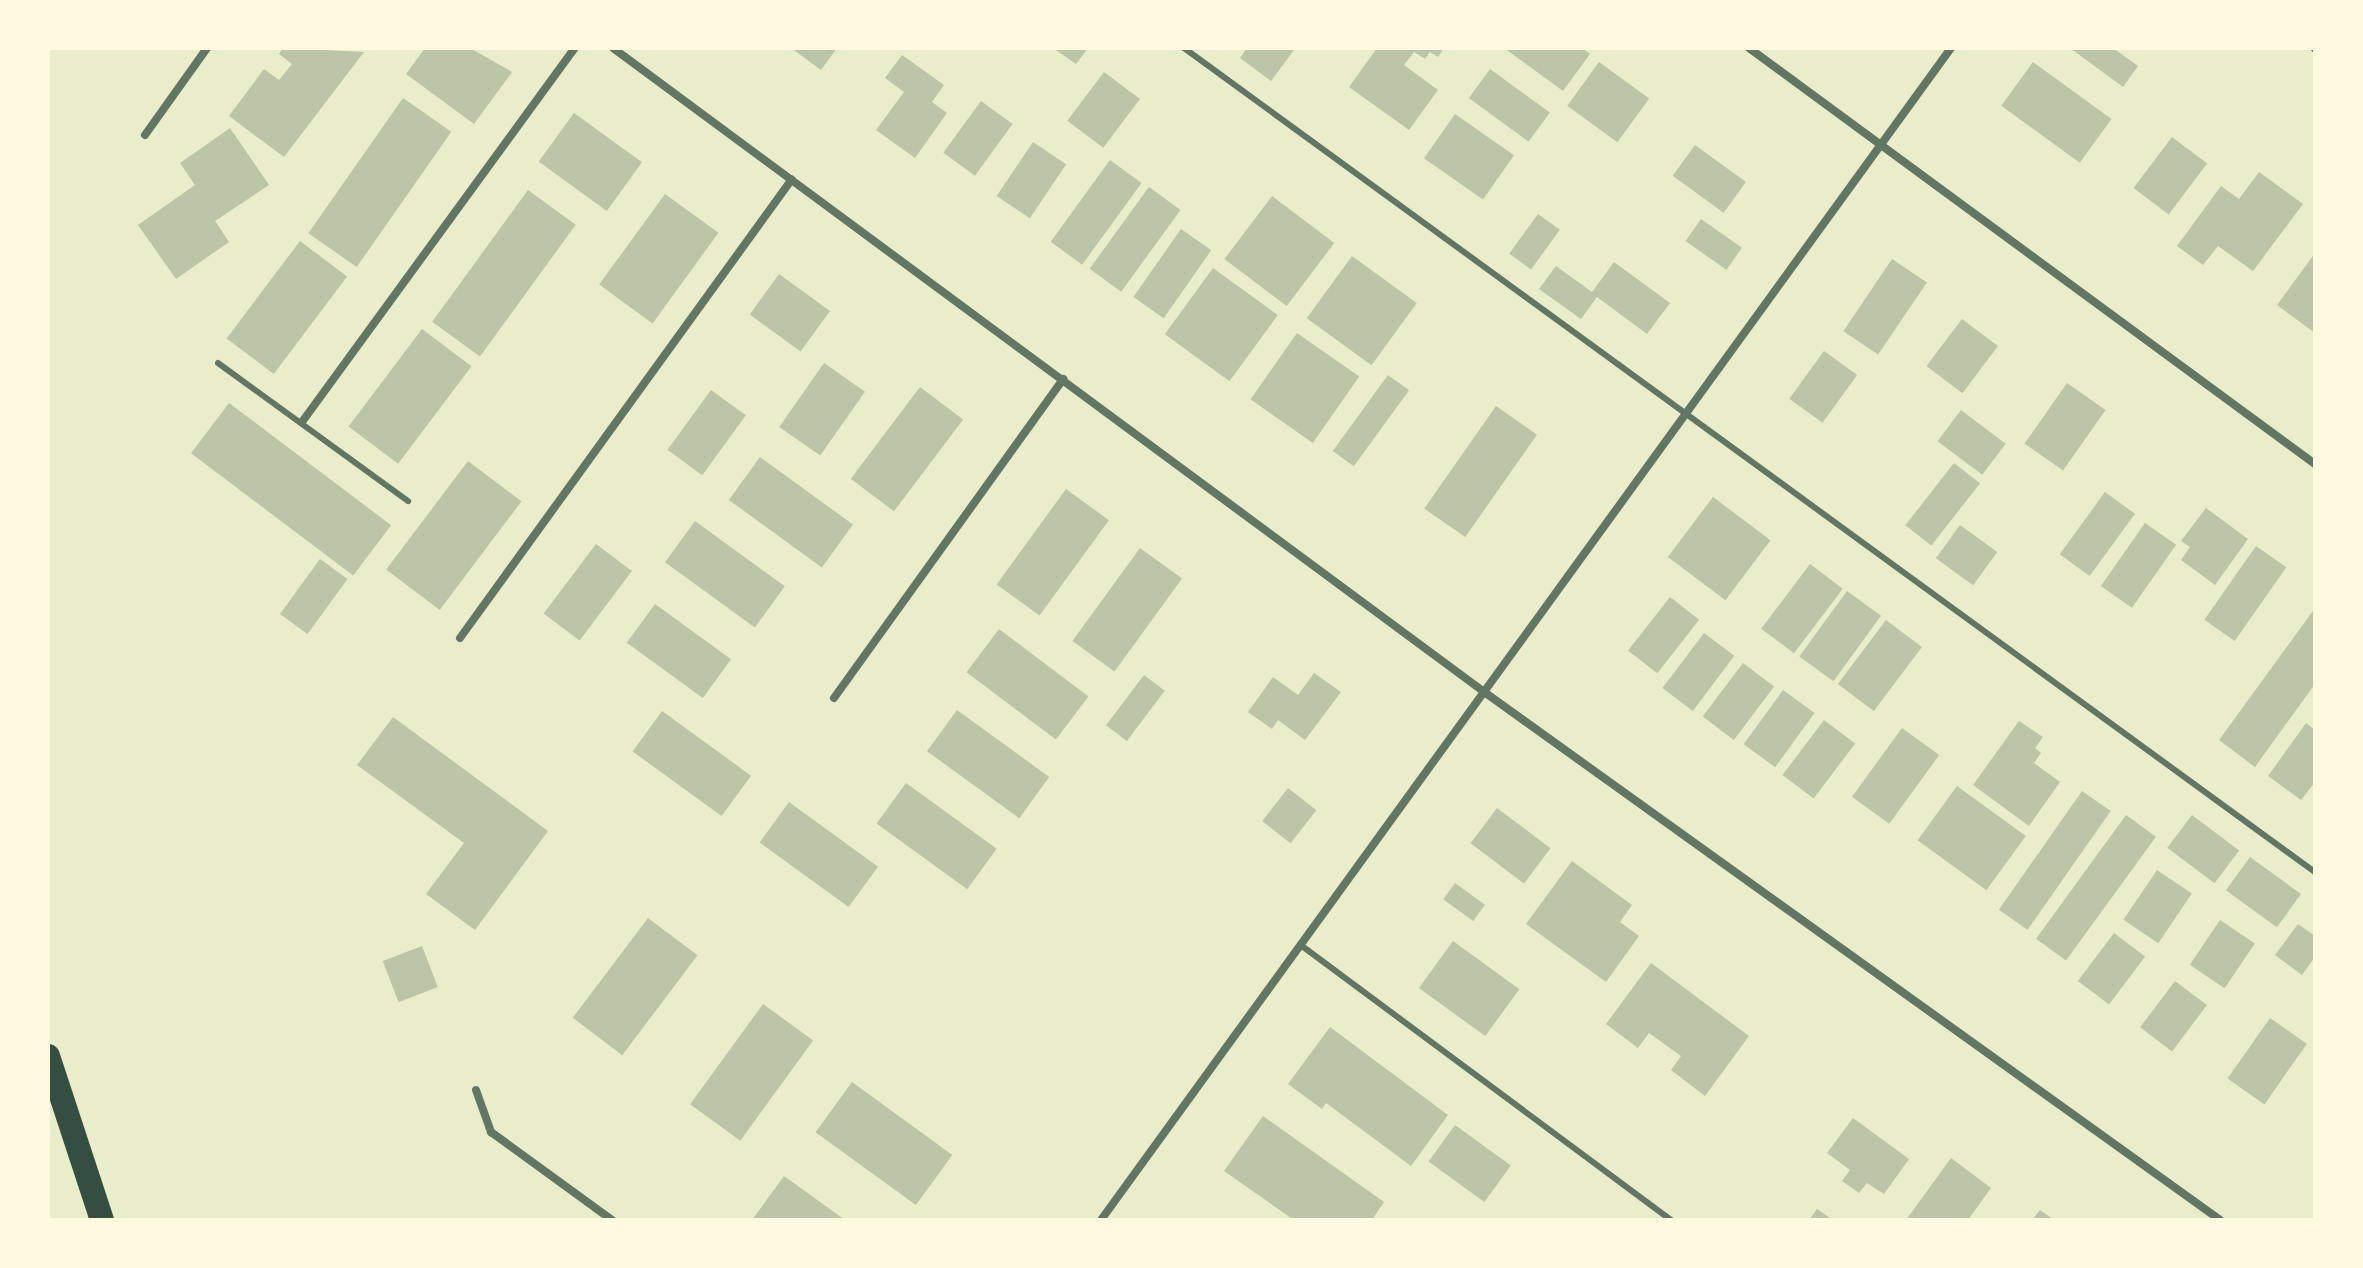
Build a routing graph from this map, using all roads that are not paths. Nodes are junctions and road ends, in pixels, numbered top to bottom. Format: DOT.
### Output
graph roads {
  1 [pos="207,48"];
  2 [pos="575,48"];
  3 [pos="613,48"];
  4 [pos="1184,48"];
  5 [pos="1749,48"];
  6 [pos="1951,48"];
  7 [pos="145,135"];
  8 [pos="1880,144"];
  9 [pos="792,179"];
  10 [pos="218,363"];
  11 [pos="1063,379"];
  12 [pos="1685,413"];
  13 [pos="302,422"];
  14 [pos="2315,464"];
  15 [pos="408,501"];
  16 [pos="460,638"];
  17 [pos="1487,694"];
  18 [pos="834,698"];
  19 [pos="2315,872"];
  20 [pos="1302,946"];
  21 [pos="48,1056"];
  22 [pos="476,1090"];
  23 [pos="102,1220"];
  24 [pos="612,1220"];
  25 [pos="1101,1220"];
  26 [pos="1671,1220"];
  27 [pos="2220,1220"];
  1 -- 7 [label="street"];
  2 -- 13 [label="street"];
  3 -- 9 [label="street"];
  4 -- 12 [label="lane"];
  5 -- 8 [label="street"];
  6 -- 8 [label="street"];
  8 -- 12 [label="street"];
  8 -- 14 [label="street"];
  9 -- 11 [label="street"];
  9 -- 16 [label="street"];
  10 -- 13 [label="lane"];
  11 -- 17 [label="street"];
  11 -- 18 [label="street"];
  12 -- 17 [label="street"];
  12 -- 19 [label="lane"];
  13 -- 15 [label="lane"];
  17 -- 20 [label="street"];
  17 -- 27 [label="street"];
  20 -- 25 [label="street"];
  20 -- 26 [label="lane"];
  21 -- 23 [label="highway"];
  22 -- 24 [label="street"];
}
